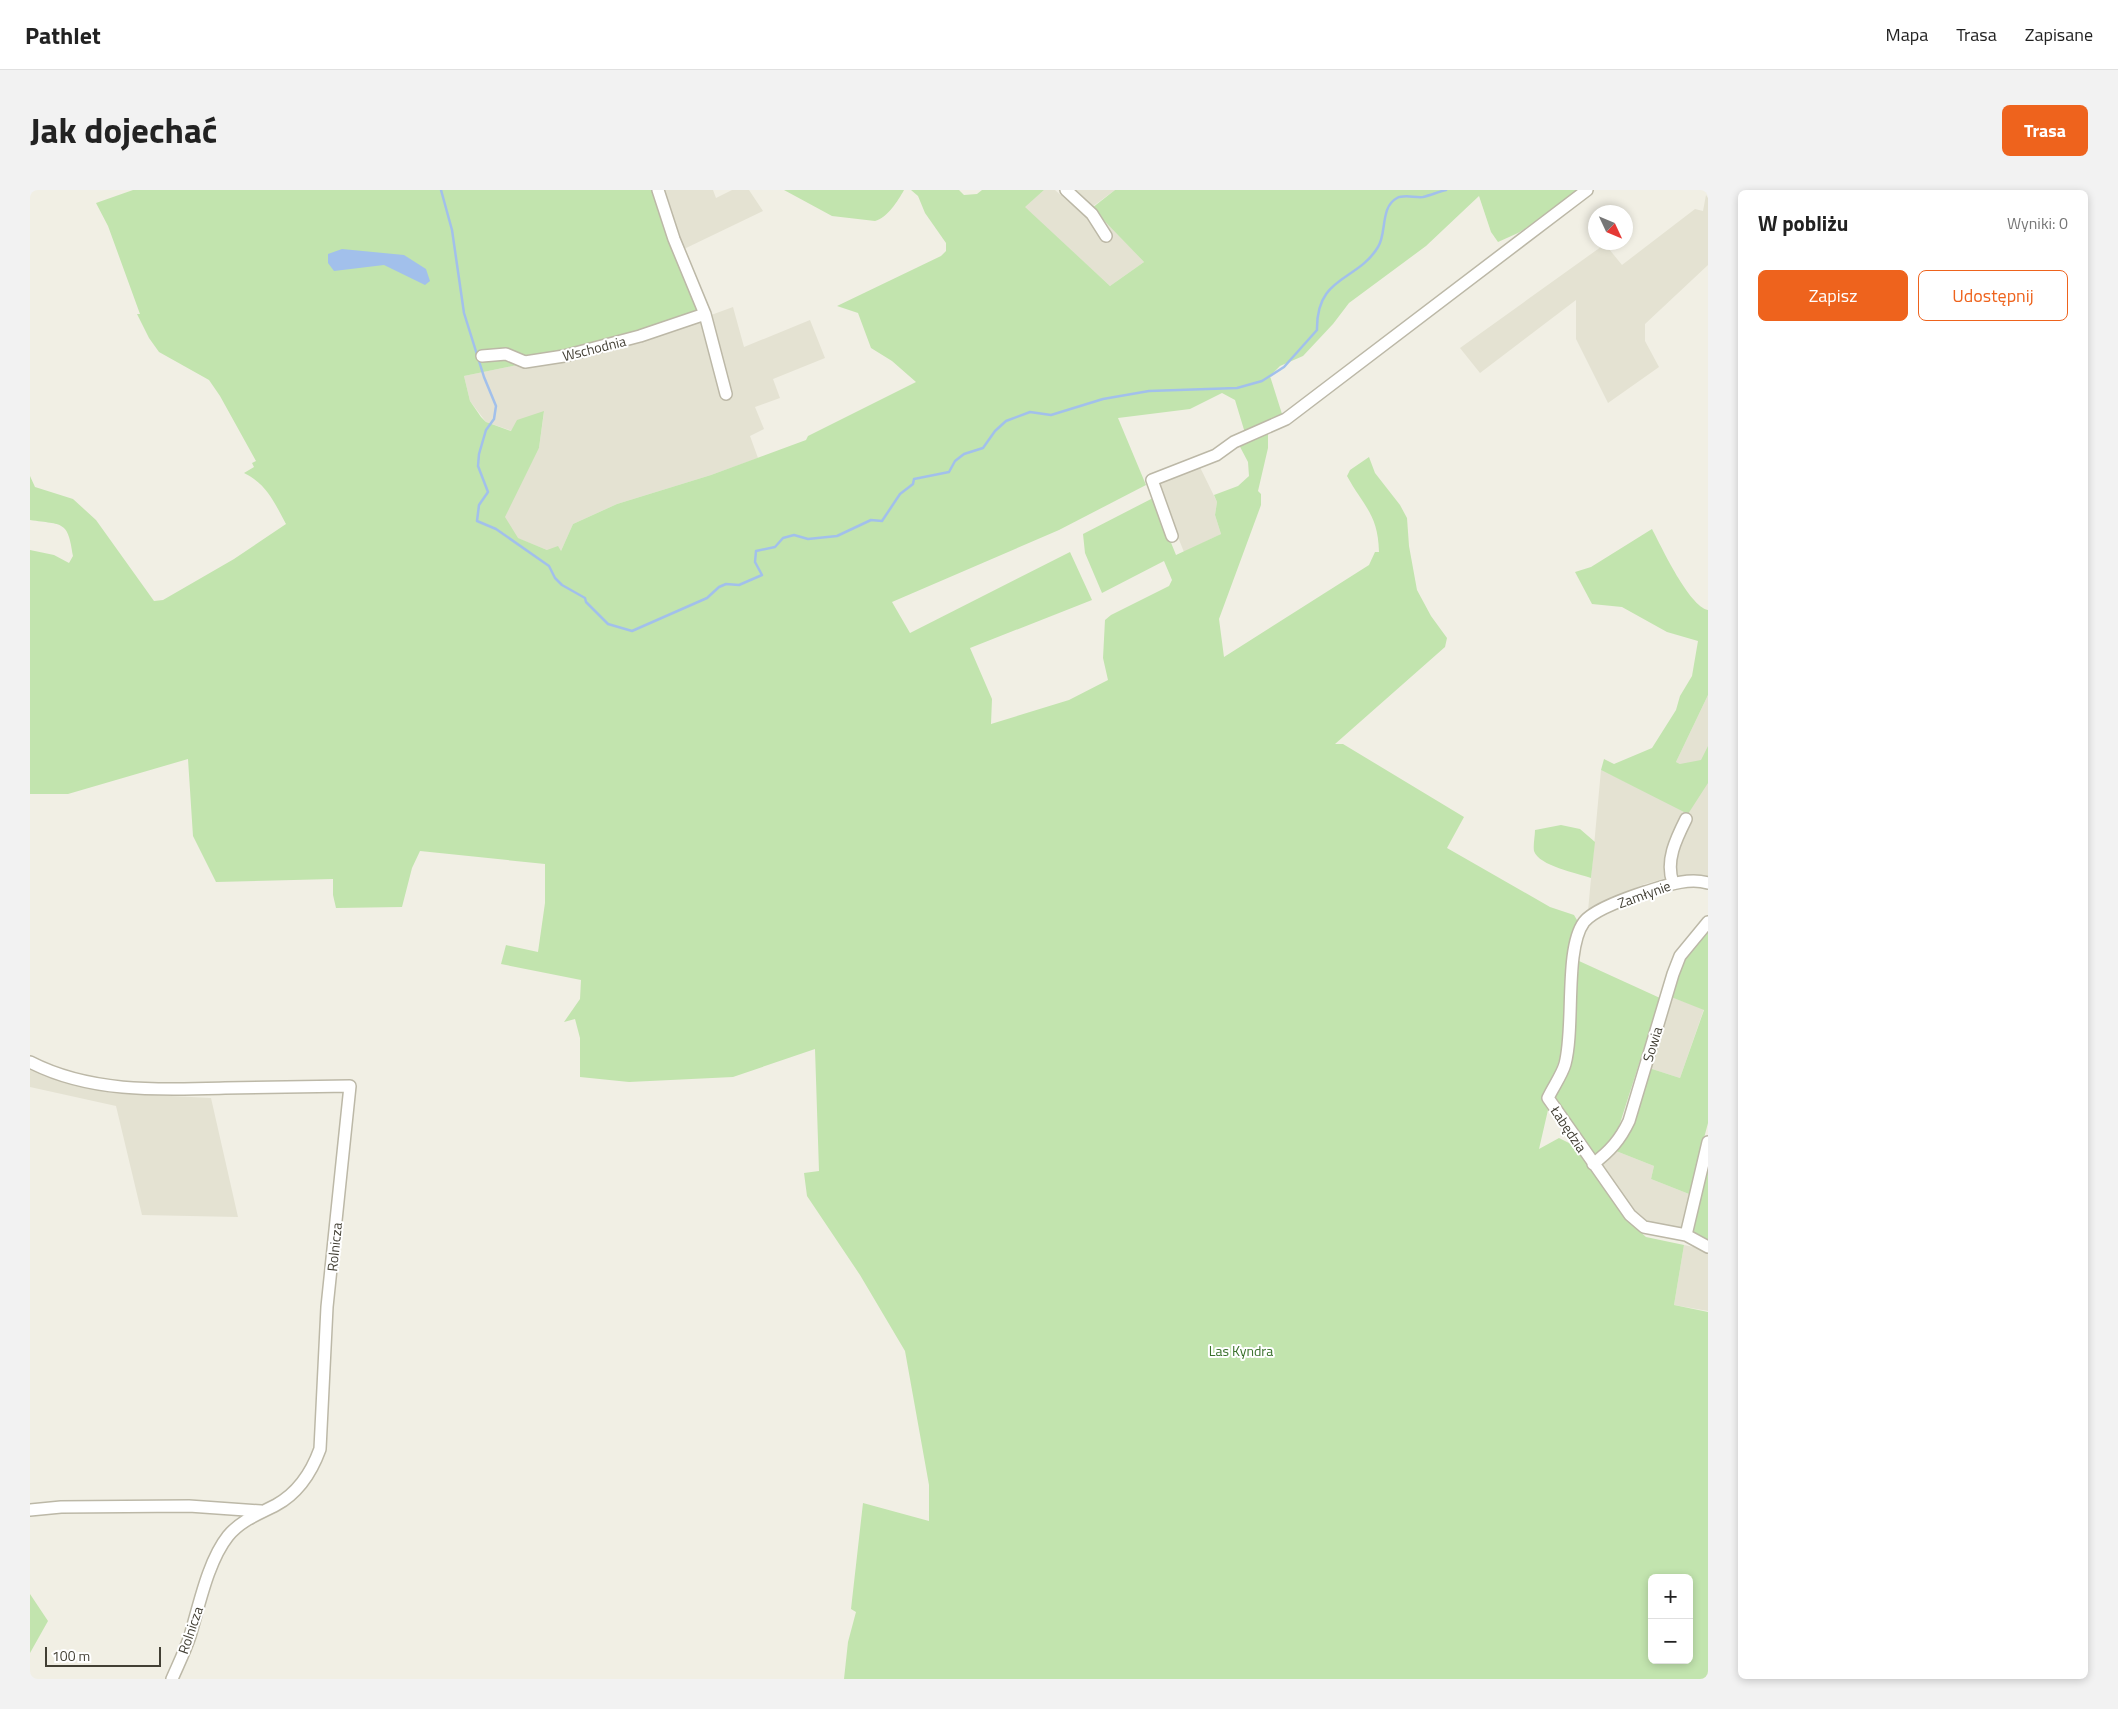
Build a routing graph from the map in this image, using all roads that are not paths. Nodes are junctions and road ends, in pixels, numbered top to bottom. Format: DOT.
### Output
graph roads {
  1 [pos="658,190"];
  2 [pos="1066,190"];
  3 [pos="1587,190"];
  4 [pos="1106,236"];
  5 [pos="704,314"];
  6 [pos="482,356"];
  7 [pos="726,394"];
  8 [pos="1172,536"];
  9 [pos="1686,819"];
  10 [pos="1674,883"];
  11 [pos="1708,883"];
  12 [pos="1585,922"];
  13 [pos="1708,922"];
  14 [pos="30,1062"];
  15 [pos="1708,1142"];
  16 [pos="1593,1164"];
  17 [pos="1686,1234"];
  18 [pos="1708,1247"];
  19 [pos="30,1510"];
  20 [pos="261,1511"];
  21 [pos="172,1679"];
  1 -- 5 [label="street"];
  2 -- 4 [label="street"];
  3 -- 8 [label="street"];
  5 -- 6 [label="street, Wschodnia"];
  5 -- 7 [label="street"];
  9 -- 10 [label="street"];
  10 -- 11 [label="street, Zamłynie"];
  10 -- 12 [label="street, Zamłynie"];
  12 -- 16 [label="street, Łabędzia"];
  13 -- 16 [label="street, Sowia"];
  14 -- 20 [label="street, Rolnicza"];
  15 -- 17 [label="street"];
  16 -- 17 [label="street, Łabędzia"];
  17 -- 18 [label="street, Łabędzia"];
  19 -- 20 [label="street"];
  20 -- 21 [label="street, Rolnicza"];
}
